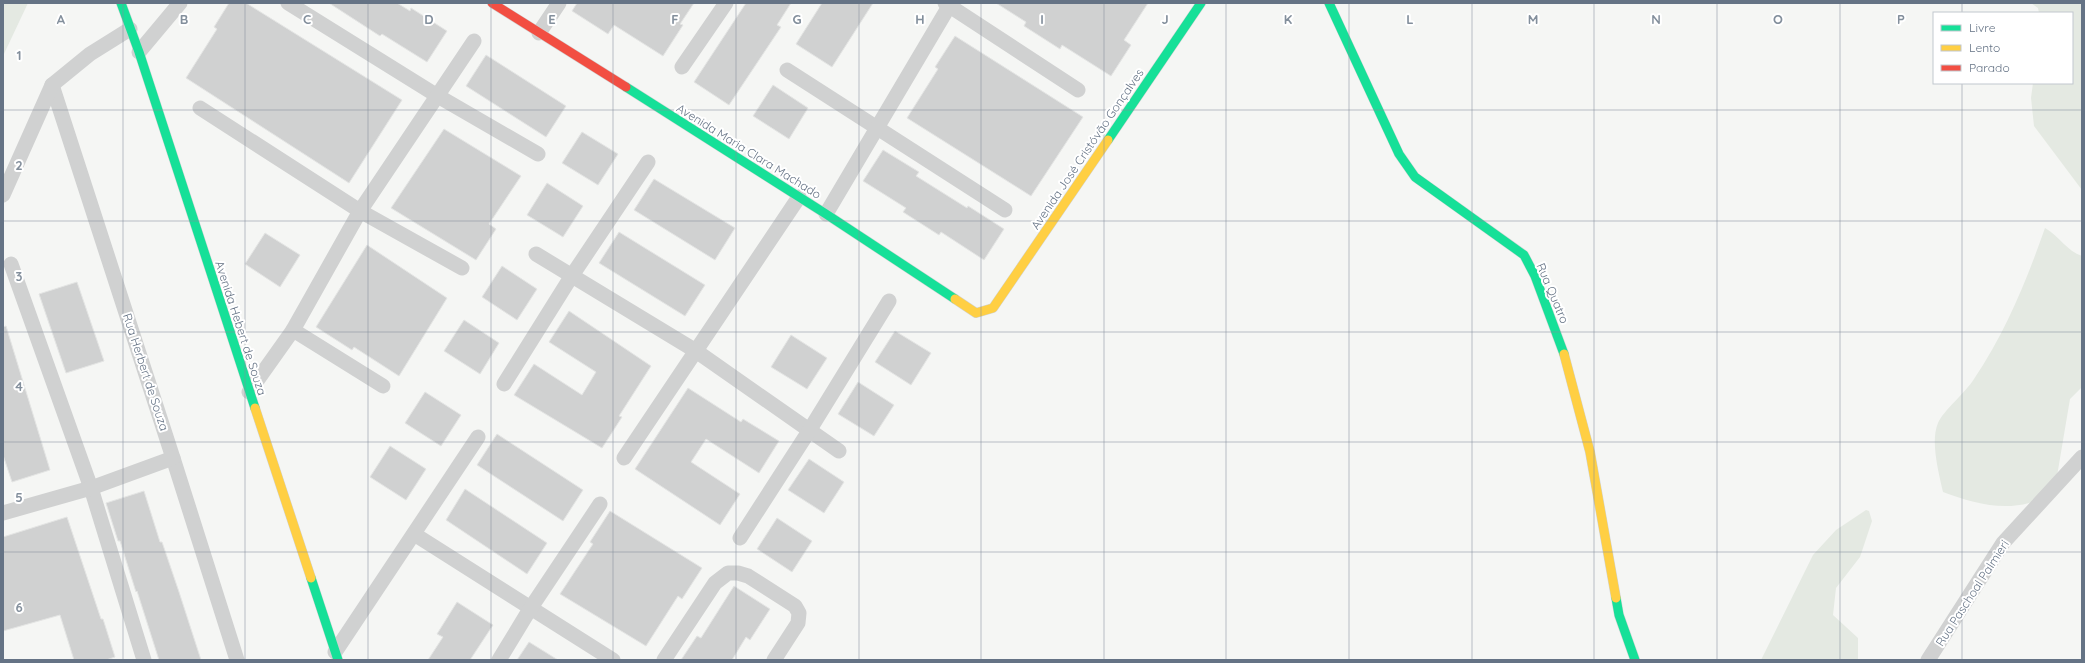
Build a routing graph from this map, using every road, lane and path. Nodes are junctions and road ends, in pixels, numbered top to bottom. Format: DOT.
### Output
graph roads {
  1 [pos="121,3"];
  2 [pos="180,3"];
  3 [pos="288,3"];
  4 [pos="492,3"];
  5 [pos="559,3"];
  6 [pos="726,3"];
  7 [pos="1201,3"];
  8 [pos="1329,3"];
  9 [pos="949,4"];
  10 [pos="130,29"];
  11 [pos="539,33"];
  12 [pos="474,41"];
  13 [pos="139,52"];
  14 [pos="682,67"];
  15 [pos="787,70"];
  16 [pos="52,84"];
  17 [pos="1078,90"];
  18 [pos="436,95"];
  19 [pos="200,108"];
  20 [pos="876,127"];
  21 [pos="538,154"];
  22 [pos="648,162"];
  23 [pos="3,195"];
  24 [pos="799,197"];
  25 [pos="1005,210"];
  26 [pos="360,211"];
  27 [pos="826,214"];
  28 [pos="536,254"];
  29 [pos="11,264"];
  30 [pos="462,268"];
  31 [pos="571,277"];
  32 [pos="889,301"];
  33 [pos="993,308"];
  34 [pos="293,330"];
  35 [pos="696,351"];
  36 [pos="504,384"];
  37 [pos="383,386"];
  38 [pos="249,392"];
  39 [pos="809,431"];
  40 [pos="478,437"];
  41 [pos="839,451"];
  42 [pos="2082,457"];
  43 [pos="174,458"];
  44 [pos="624,458"];
  45 [pos="91,488"];
  46 [pos="600,504"];
  47 [pos="3,513"];
  48 [pos="414,534"];
  49 [pos="740,538"];
  50 [pos="530,609"];
  51 [pos="336,656"];
  52 [pos="144,660"];
  53 [pos="237,660"];
  54 [pos="499,660"];
  55 [pos="613,660"];
  56 [pos="664,660"];
  57 [pos="774,660"];
  58 [pos="1635,660"];
  59 [pos="1928,660"];
  1 -- 10 [label="street, Avenida Hebert de Souza"];
  2 -- 13 [label="street"];
  3 -- 18 [label="street"];
  4 -- 11 [label="street, Avenida Maria Clara Machado"];
  5 -- 11 [label="street"];
  6 -- 14 [label="street"];
  7 -- 33 [label="street, Avenida José Cristóvão Gonçalves"];
  8 -- 58 [label="street, Rua Quatro"];
  9 -- 17 [label="street"];
  9 -- 20 [label="street"];
  10 -- 13 [label="street, Avenida Hebert de Souza"];
  10 -- 16 [label="street"];
  11 -- 24 [label="street, Avenida Maria Clara Machado"];
  12 -- 18 [label="street"];
  13 -- 38 [label="street, Avenida Hebert de Souza"];
  15 -- 20 [label="street"];
  16 -- 23 [label="street"];
  16 -- 43 [label="street, Rua Herbert de Souza"];
  18 -- 21 [label="street"];
  18 -- 26 [label="street"];
  19 -- 26 [label="street"];
  20 -- 25 [label="street"];
  20 -- 27 [label="street"];
  22 -- 31 [label="street"];
  24 -- 27 [label="street, Avenida Maria Clara Machado"];
  24 -- 35 [label="street"];
  26 -- 30 [label="street"];
  26 -- 34 [label="street"];
  27 -- 33 [label="street, Avenida Maria Clara Machado"];
  28 -- 31 [label="street"];
  29 -- 45 [label="street"];
  31 -- 35 [label="street"];
  31 -- 36 [label="street"];
  32 -- 39 [label="street"];
  34 -- 37 [label="street"];
  34 -- 38 [label="street"];
  35 -- 39 [label="street"];
  35 -- 44 [label="street"];
  38 -- 51 [label="street, Avenida Hebert de Souza"];
  39 -- 41 [label="street"];
  39 -- 49 [label="street"];
  40 -- 48 [label="street"];
  42 -- 59 [label="street, Rua Paschoal Palmieri"];
  43 -- 45 [label="street"];
  43 -- 53 [label="street, Rua Herbert de Souza"];
  45 -- 47 [label="street"];
  45 -- 52 [label="street"];
  46 -- 50 [label="street"];
  48 -- 50 [label="street"];
  48 -- 51 [label="street"];
  50 -- 54 [label="street"];
  50 -- 55 [label="street"];
  56 -- 57 [label="street"];
}
